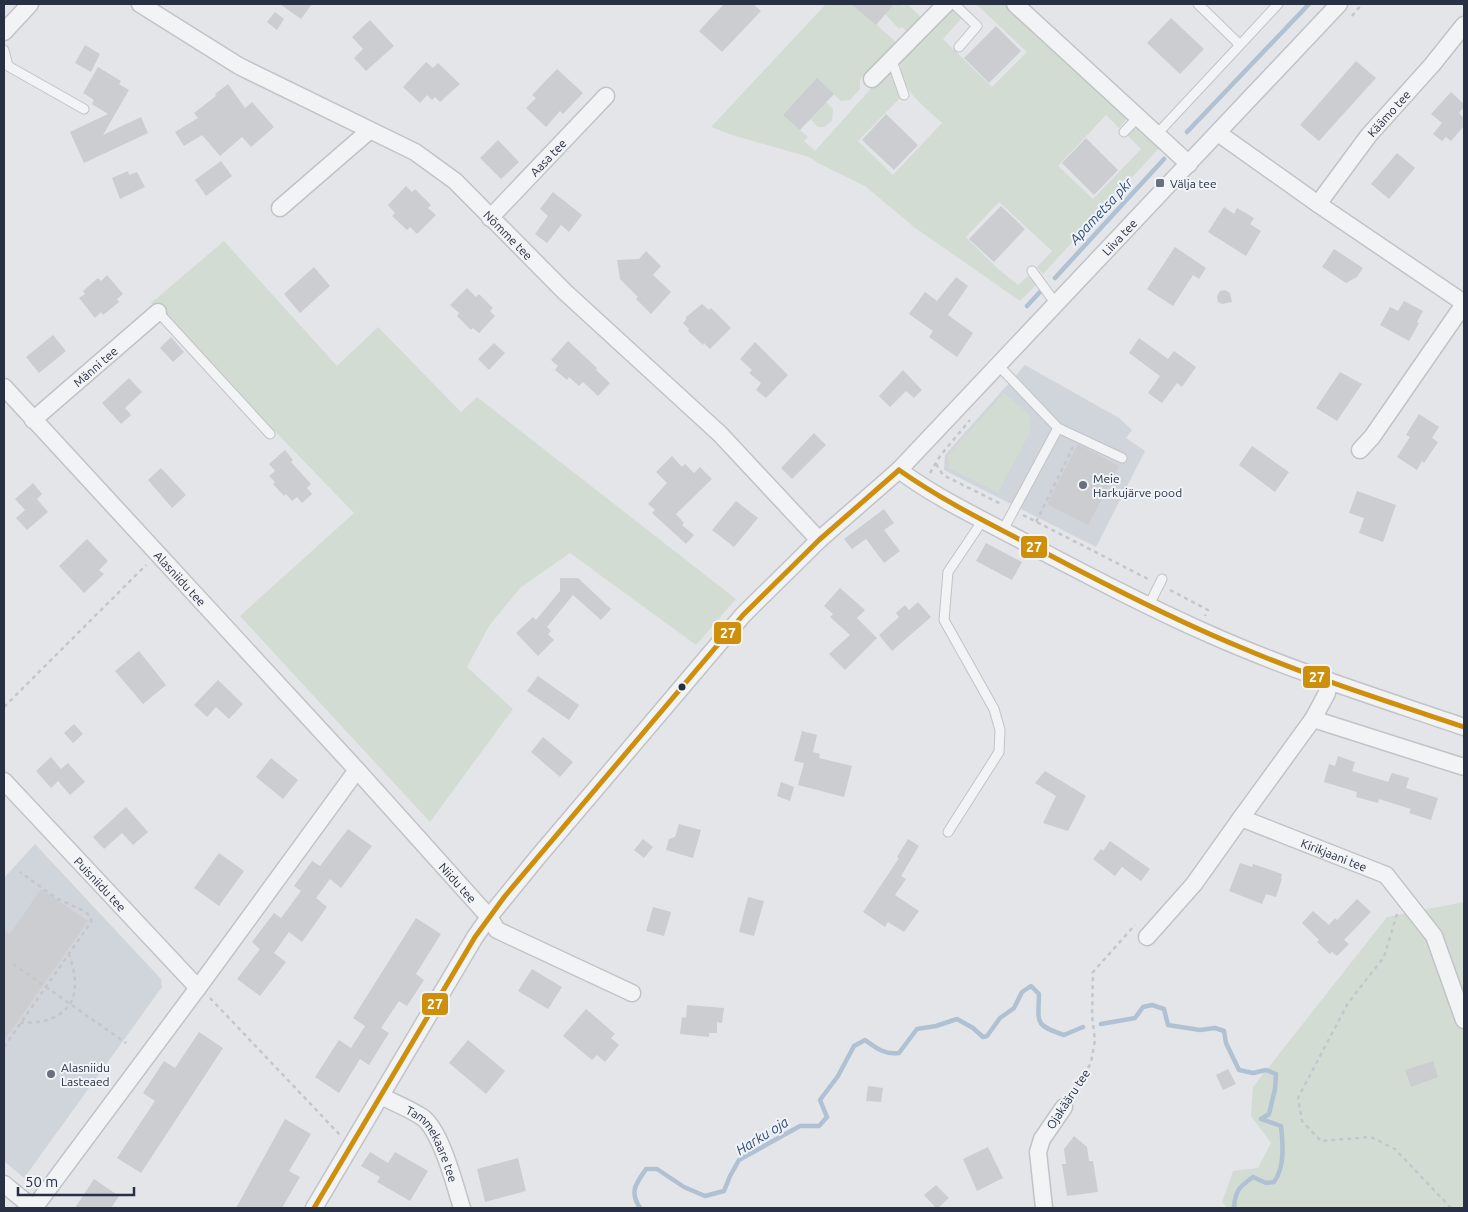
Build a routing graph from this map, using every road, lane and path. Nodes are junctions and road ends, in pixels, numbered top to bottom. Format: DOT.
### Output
graph roads {
  1 [pos="30,4"];
  2 [pos="140,4"];
  3 [pos="946,4"];
  4 [pos="954,4"];
  5 [pos="1015,4"];
  6 [pos="1198,4"];
  7 [pos="1278,4"];
  8 [pos="1339,4"];
  9 [pos="1464,26"];
  10 [pos="4,32"];
  11 [pos="1240,45"];
  12 [pos="959,46"];
  13 [pos="4,50"];
  14 [pos="892,61"];
  15 [pos="872,80"];
  16 [pos="904,95"];
  17 [pos="606,96"];
  18 [pos="84,109"];
  19 [pos="1138,116"];
  20 [pos="369,131"];
  21 [pos="1124,132"];
  22 [pos="1218,133"];
  23 [pos="1157,134"];
  24 [pos="1189,164"];
  25 [pos="1318,204"];
  26 [pos="280,208"];
  27 [pos="490,218"];
  28 [pos="1032,271"];
  29 [pos="1464,303"];
  30 [pos="1056,304"];
  31 [pos="158,312"];
  32 [pos="998,365"];
  33 [pos="4,387"];
  34 [pos="33,420"];
  35 [pos="1058,428"];
  36 [pos="270,434"];
  37 [pos="1078,437"];
  38 [pos="1360,450"];
  39 [pos="1122,458"];
  40 [pos="936,464"];
  41 [pos="899,470"];
  42 [pos="1013,510"];
  43 [pos="983,520"];
  44 [pos="1036,522"];
  45 [pos="1003,530"];
  46 [pos="819,540"];
  47 [pos="148,563"];
  48 [pos="1161,582"];
  49 [pos="1150,605"];
  50 [pos="1198,629"];
  51 [pos="1329,681"];
  52 [pos="4,707"];
  53 [pos="1312,719"];
  54 [pos="1464,727"];
  55 [pos="1464,767"];
  56 [pos="357,770"];
  57 [pos="4,781"];
  58 [pos="1241,818"];
  59 [pos="948,832"];
  60 [pos="20,872"];
  61 [pos="1399,908"];
  62 [pos="489,917"];
  63 [pos="1147,937"];
  64 [pos="69,954"];
  65 [pos="1101,962"];
  66 [pos="13,964"];
  67 [pos="46,987"];
  68 [pos="198,988"];
  69 [pos="632,993"];
  70 [pos="71,1004"];
  71 [pos="1464,1020"];
  72 [pos="20,1023"];
  73 [pos="126,1043"];
  74 [pos="4,1047"];
  75 [pos="381,1096"];
  76 [pos="1064,1107"];
  77 [pos="342,1137"];
  78 [pos="4,1184"];
  79 [pos="34,1208"];
  80 [pos="314,1208"];
  81 [pos="462,1208"];
  82 [pos="1044,1208"];
  83 [pos="1451,1208"];
  1 -- 10 [label="street"];
  2 -- 20 [label="street, Nõmme tee"];
  3 -- 14 [label="street"];
  4 -- 12 [label="lane"];
  5 -- 19 [label="street"];
  6 -- 11 [label="lane"];
  7 -- 11 [label="lane"];
  8 -- 22 [label="street, Liiva tee"];
  9 -- 25 [label="street, Käämo tee"];
  11 -- 23 [label="lane"];
  13 -- 18 [label="lane"];
  14 -- 15 [label="street"];
  14 -- 16 [label="lane"];
  17 -- 27 [label="street, Aasa tee"];
  19 -- 21 [label="lane"];
  19 -- 23 [label="street"];
  20 -- 26 [label="street"];
  20 -- 27 [label="street, Nõmme tee"];
  22 -- 24 [label="street, Liiva tee"];
  22 -- 25 [label="street"];
  23 -- 24 [label="street"];
  24 -- 30 [label="street, Liiva tee"];
  25 -- 29 [label="street"];
  27 -- 46 [label="street, Nõmme tee"];
  28 -- 30 [label="lane"];
  29 -- 38 [label="street"];
  30 -- 32 [label="street, Liiva tee"];
  31 -- 34 [label="street, Männi tee"];
  31 -- 36 [label="lane"];
  32 -- 35 [label="lane"];
  32 -- 41 [label="street, Liiva tee"];
  33 -- 34 [label="street, Alasniidu tee"];
  34 -- 56 [label="street, Alasniidu tee"];
  35 -- 37 [label="lane"];
  35 -- 42 [label="lane"];
  37 -- 39 [label="lane"];
  37 -- 44 [label="path"];
  40 -- 42 [label="path"];
  41 -- 43 [label="street"];
  41 -- 46 [label="street, Liiva tee"];
  42 -- 44 [label="path"];
  42 -- 45 [label="lane"];
  43 -- 45 [label="street"];
  43 -- 59 [label="lane"];
  44 -- 48 [label="path"];
  45 -- 49 [label="street"];
  46 -- 62 [label="street, Liiva tee"];
  47 -- 52 [label="path"];
  48 -- 49 [label="lane"];
  48 -- 50 [label="path"];
  49 -- 50 [label="street"];
  50 -- 51 [label="street"];
  51 -- 53 [label="street"];
  51 -- 54 [label="street"];
  53 -- 55 [label="street"];
  53 -- 58 [label="street"];
  56 -- 62 [label="street, Niidu tee"];
  56 -- 68 [label="street"];
  57 -- 68 [label="street, Puisniidu tee"];
  58 -- 63 [label="street"];
  58 -- 71 [label="street, Kirikjaani tee"];
  60 -- 64 [label="path"];
  61 -- 83 [label="path"];
  62 -- 69 [label="street, Niidu tee"];
  62 -- 75 [label="street, Liiva tee"];
  64 -- 67 [label="path"];
  64 -- 70 [label="path"];
  65 -- 76 [label="path, Ojakääru tee"];
  66 -- 67 [label="path"];
  67 -- 70 [label="path"];
  67 -- 72 [label="path"];
  68 -- 77 [label="path"];
  68 -- 79 [label="street"];
  70 -- 72 [label="path"];
  70 -- 73 [label="path"];
  72 -- 74 [label="path"];
  75 -- 80 [label="street, Liiva tee"];
  75 -- 81 [label="street, Tammekaare tee"];
  76 -- 82 [label="street, Ojakääru tee"];
  78 -- 79 [label="street"];
}
